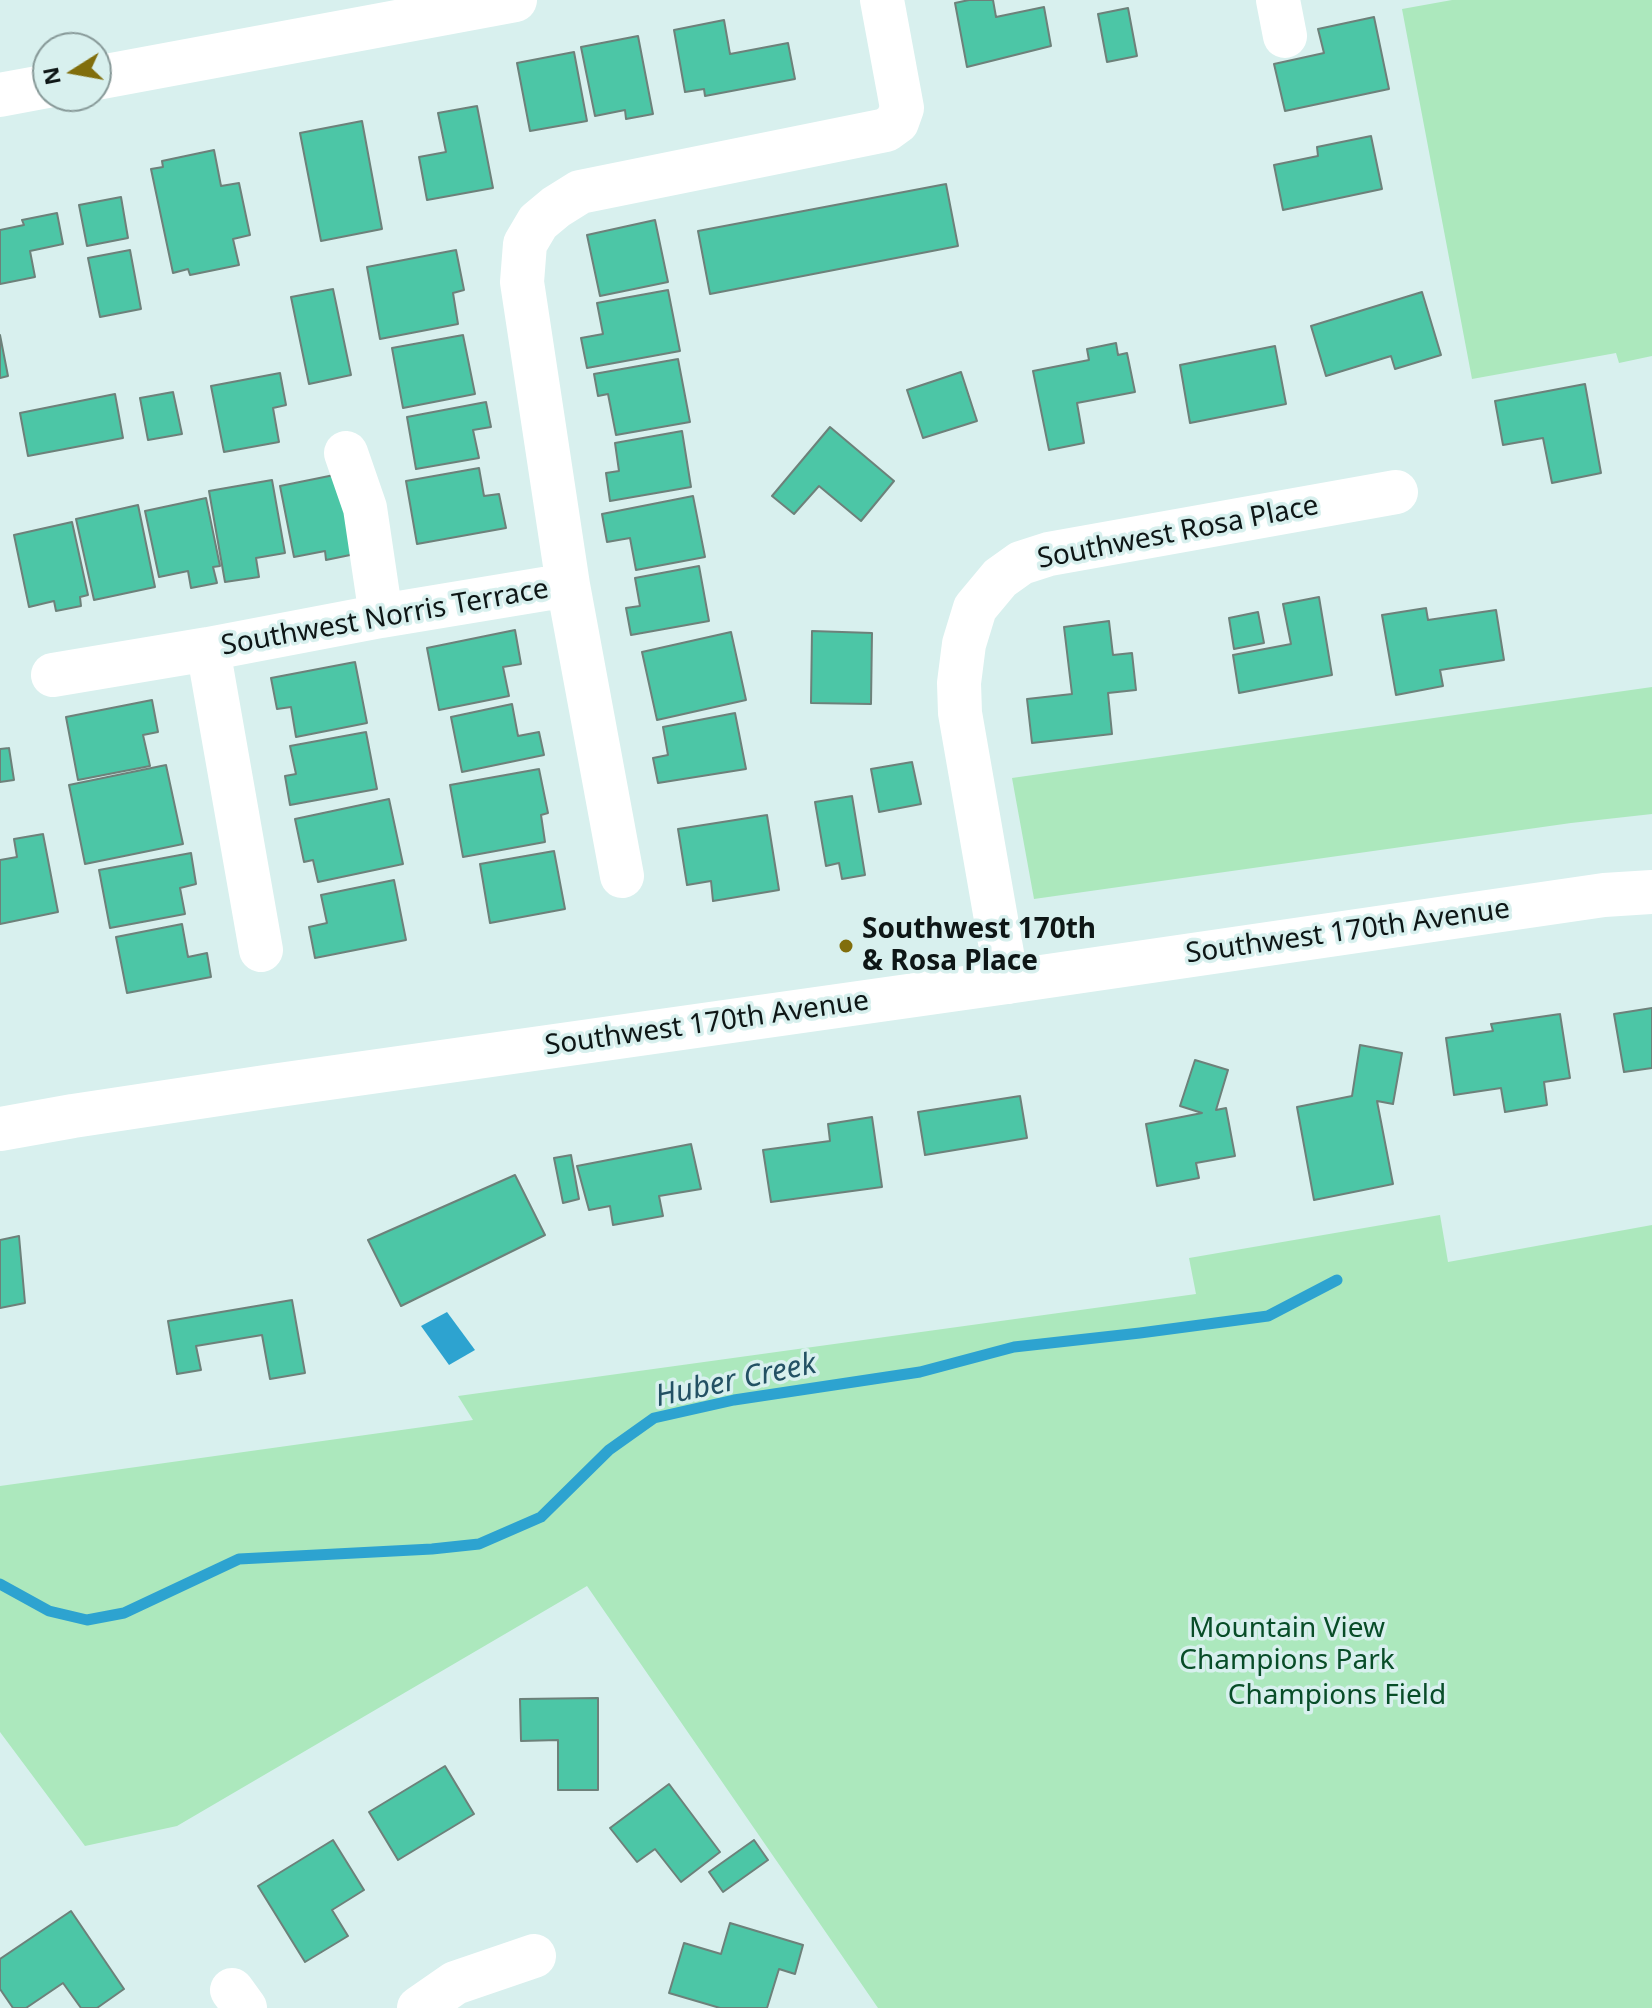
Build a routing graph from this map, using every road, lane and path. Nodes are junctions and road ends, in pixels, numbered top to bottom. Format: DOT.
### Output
graph roads {
  1 [pos="515,0"];
  2 [pos="882,0"];
  3 [pos="112,75"];
  4 [pos="32,89"];
  5 [pos="0,95"];
  6 [pos="346,453"];
  7 [pos="1396,492"];
  8 [pos="568,585"];
  9 [pos="381,616"];
  10 [pos="208,649"];
  11 [pos="53,675"];
  12 [pos="622,876"];
  13 [pos="1652,892"];
  14 [pos="261,950"];
  15 [pos="1007,982"];
  16 [pos="0,1129"];
  17 [pos="534,1956"];
  18 [pos="419,2008"];
  1 -- 3 [label="street"];
  2 -- 8 [label="street, Southwest Norris Terrace"];
  4 -- 5 [label="street"];
  6 -- 9 [label="street"];
  7 -- 15 [label="street, Southwest Rosa Place"];
  8 -- 9 [label="street, Southwest Norris Terrace"];
  8 -- 12 [label="street"];
  9 -- 10 [label="street, Southwest Norris Terrace"];
  10 -- 11 [label="street, Southwest Norris Terrace"];
  10 -- 14 [label="street"];
  13 -- 15 [label="street, Southwest 170th Avenue"];
  15 -- 16 [label="street, Southwest 170th Avenue"];
  17 -- 18 [label="street"];
}
